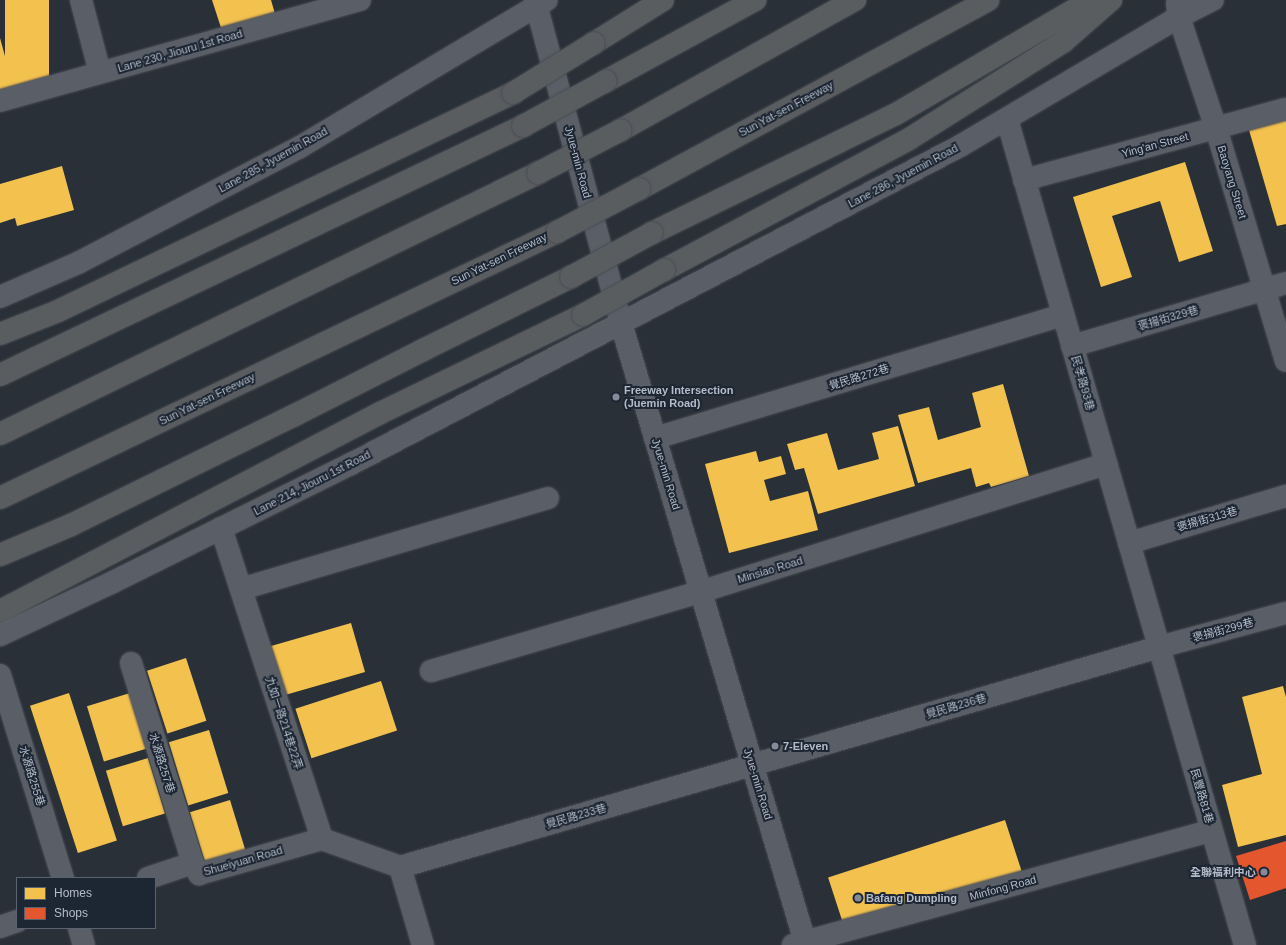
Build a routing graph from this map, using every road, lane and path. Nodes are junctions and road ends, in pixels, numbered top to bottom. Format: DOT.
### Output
graph roads {
  1 [pos="81,0"];
  2 [pos="360,0"];
  3 [pos="663,0"];
  4 [pos="755,0"];
  5 [pos="855,0"];
  6 [pos="988,0"];
  7 [pos="1091,0"];
  8 [pos="1111,0"];
  9 [pos="1213,0"];
  10 [pos="540,2"];
  11 [pos="302,8"];
  12 [pos="1178,10"];
  13 [pos="100,73"];
  14 [pos="0,101"];
  15 [pos="1286,109"];
  16 [pos="1007,119"];
  17 [pos="1216,128"];
  18 [pos="1024,180"];
  19 [pos="1286,283"];
  20 [pos="1264,290"];
  21 [pos="0,297"];
  22 [pos="1063,316"];
  23 [pos="621,323"];
  24 [pos="0,334"];
  25 [pos="1072,346"];
  26 [pos="1286,361"];
  27 [pos="0,375"];
  28 [pos="0,434"];
  29 [pos="655,438"];
  30 [pos="1106,464"];
  31 [pos="1286,496"];
  32 [pos="0,498"];
  33 [pos="548,498"];
  34 [pos="221,528"];
  35 [pos="1129,542"];
  36 [pos="0,555"];
  37 [pos="241,589"];
  38 [pos="700,592"];
  39 [pos="0,611"];
  40 [pos="1286,613"];
  41 [pos="0,635"];
  42 [pos="1159,647"];
  43 [pos="130,663"];
  44 [pos="431,671"];
  45 [pos="0,675"];
  46 [pos="752,764"];
  47 [pos="1212,830"];
  48 [pos="322,839"];
  49 [pos="193,862"];
  50 [pos="400,867"];
  51 [pos="63,877"];
  52 [pos="151,877"];
  53 [pos="16,922"];
  54 [pos="0,927"];
  55 [pos="79,929"];
  56 [pos="801,944"];
  57 [pos="84,945"];
  58 [pos="423,945"];
  59 [pos="1245,945"];
  1 -- 13 [label="street"];
  2 -- 11 [label="street, Lane 230, Jiouru 1st Road"];
  3 -- 24 [label="highway, bridge"];
  4 -- 27 [label="highway, bridge"];
  5 -- 28 [label="highway, bridge"];
  6 -- 32 [label="highway, Sun Yat-sen Freeway, bridge"];
  7 -- 36 [label="highway, bridge"];
  8 -- 39 [label="highway, bridge"];
  9 -- 12 [label="street, Lane 286, Jyuemin Road"];
  10 -- 21 [label="street, Lane 285, Jyuemin Road"];
  10 -- 23 [label="street, Jyue-min Road"];
  11 -- 13 [label="street, Lane 230, Jiouru 1st Road"];
  12 -- 16 [label="street, Lane 286, Jyuemin Road"];
  12 -- 17 [label="street, Baoyang Street"];
  13 -- 14 [label="street, Lane 230, Jiouru 1st Road"];
  15 -- 17 [label="street, Ying'an Street"];
  16 -- 18 [label="street, 民孝路93巷"];
  16 -- 23 [label="street, Lane 286, Jyuemin Road"];
  17 -- 18 [label="street, Ying'an Street"];
  17 -- 20 [label="street, Baoyang Street"];
  18 -- 22 [label="street, 民孝路93巷"];
  19 -- 20 [label="street, 褒揚街329巷"];
  20 -- 25 [label="street, 褒揚街329巷"];
  20 -- 26 [label="street, Baoyang Street"];
  22 -- 25 [label="street, 民孝路93巷"];
  22 -- 29 [label="street, 覺民路272巷"];
  23 -- 29 [label="street, Jyue-min Road"];
  23 -- 34 [label="street, Lane 214, Jiouru 1st Road"];
  25 -- 30 [label="street, 民孝路93巷"];
  29 -- 38 [label="street, Jyue-min Road"];
  30 -- 35 [label="street, 民孝路93巷"];
  30 -- 38 [label="street, Minsiao Road"];
  31 -- 35 [label="street, 褒揚街313巷"];
  33 -- 37 [label="street"];
  34 -- 37 [label="street, 九如一路214巷22弄"];
  34 -- 41 [label="street, Lane 214, Jiouru 1st Road"];
  35 -- 42 [label="street, 民孝路93巷"];
  37 -- 48 [label="street, 九如一路214巷22弄"];
  38 -- 44 [label="street, Minsiao Road"];
  38 -- 46 [label="street, Jyue-min Road"];
  40 -- 42 [label="street, 褒揚街299巷"];
  42 -- 46 [label="street, 覺民路236巷"];
  42 -- 47 [label="street, 民豐路81巷"];
  43 -- 49 [label="street, 水源路257巷"];
  45 -- 51 [label="street, 水源路255巷"];
  46 -- 50 [label="street, 覺民路233巷"];
  46 -- 56 [label="street, Jyue-min Road"];
  47 -- 56 [label="street, Minfong Road"];
  47 -- 59 [label="street, 民豐路81巷"];
  48 -- 49 [label="street, Shueiyuan Road"];
  48 -- 50 [label="street"];
  49 -- 52 [label="street, Shueiyuan Road"];
  50 -- 58 [label="street"];
  53 -- 54 [label="street"];
  55 -- 57 [label="street"];
}
